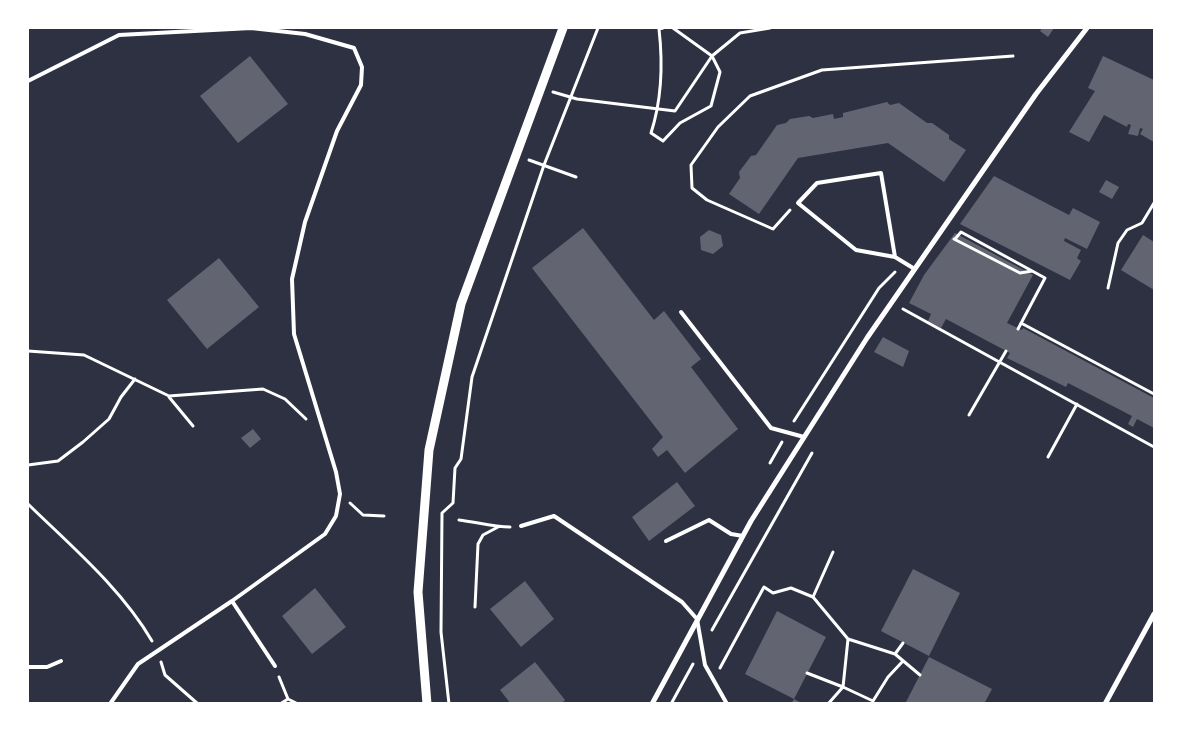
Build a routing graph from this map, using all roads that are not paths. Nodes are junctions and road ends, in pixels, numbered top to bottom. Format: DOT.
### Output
graph roads {
  1 [pos="563,28"];
  2 [pos="1087,28"];
  3 [pos="28,81"];
  4 [pos="895,258"];
  5 [pos="914,268"];
  6 [pos="681,312"];
  7 [pos="804,437"];
  8 [pos="520,526"];
  9 [pos="742,536"];
  10 [pos="666,542"];
  11 [pos="232,602"];
  12 [pos="1154,614"];
  13 [pos="697,620"];
  14 [pos="62,661"];
  15 [pos="275,666"];
  16 [pos="28,667"];
  17 [pos="110,704"];
  18 [pos="426,704"];
  19 [pos="652,704"];
  20 [pos="727,704"];
  21 [pos="1105,704"];
  1 -- 18 [label="street"];
  2 -- 5 [label="street"];
  3 -- 11 [label="lane"];
  4 -- 4 [label="lane"];
  4 -- 5 [label="lane"];
  5 -- 7 [label="street"];
  6 -- 7 [label="lane"];
  7 -- 9 [label="street"];
  8 -- 13 [label="lane"];
  9 -- 10 [label="lane"];
  9 -- 13 [label="street"];
  11 -- 15 [label="lane"];
  11 -- 17 [label="lane"];
  12 -- 21 [label="street"];
  13 -- 19 [label="street"];
  13 -- 20 [label="lane"];
  14 -- 16 [label="lane"];
}
